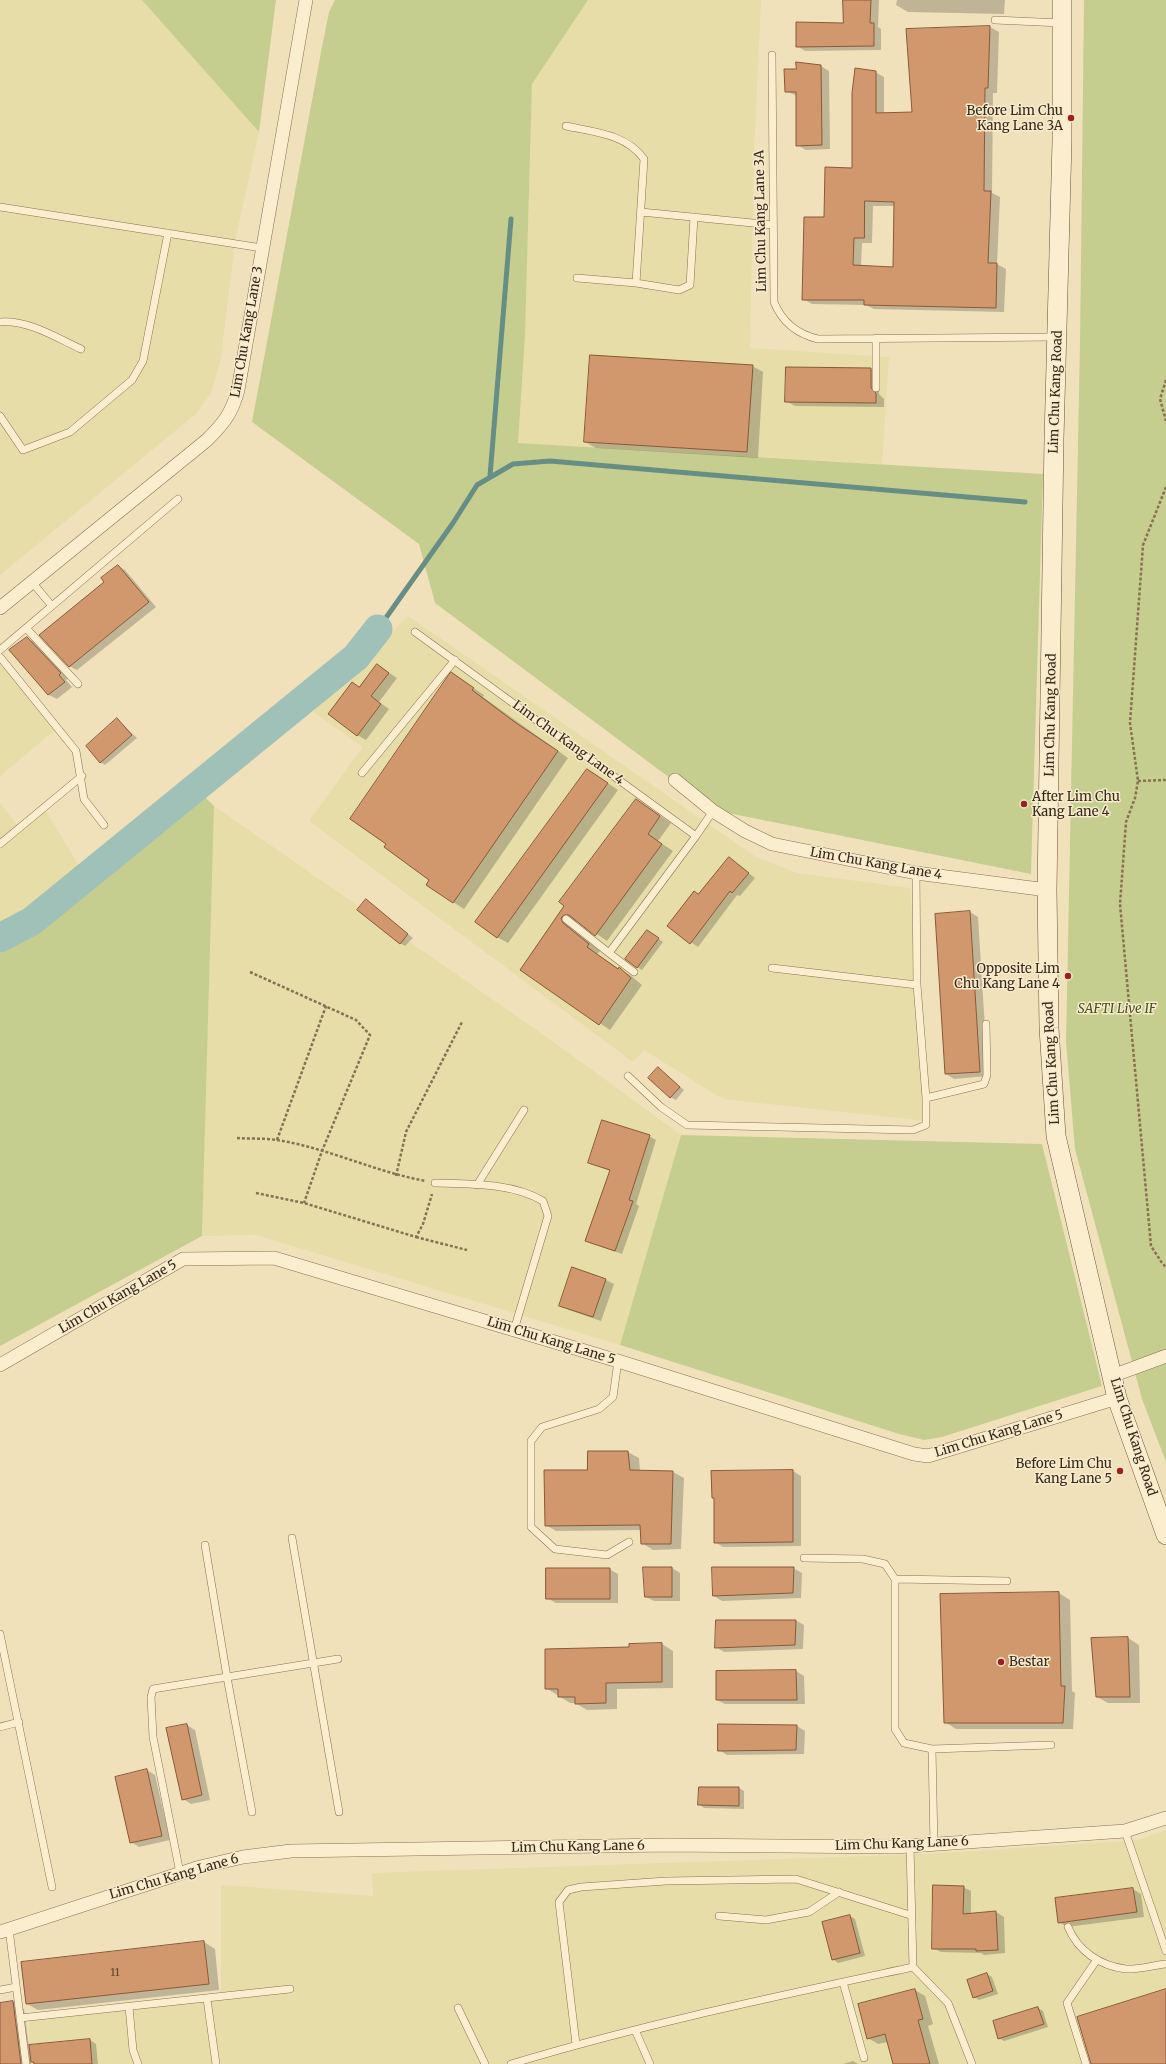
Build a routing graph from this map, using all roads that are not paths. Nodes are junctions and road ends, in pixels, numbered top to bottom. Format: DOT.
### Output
graph roads {
  1 [pos="306,0"];
  2 [pos="1062,0"];
  3 [pos="995,20"];
  4 [pos="1062,23"];
  5 [pos="772,55"];
  6 [pos="566,126"];
  7 [pos="0,207"];
  8 [pos="641,212"];
  9 [pos="694,217"];
  10 [pos="773,225"];
  11 [pos="168,233"];
  12 [pos="262,248"];
  13 [pos="577,278"];
  14 [pos="636,283"];
  15 [pos="0,316"];
  16 [pos="3,322"];
  17 [pos="1058,337"];
  18 [pos="876,338"];
  19 [pos="81,349"];
  20 [pos="876,388"];
  21 [pos="0,416"];
  22 [pos="178,499"];
  23 [pos="32,582"];
  24 [pos="52,606"];
  25 [pos="0,608"];
  26 [pos="26,628"];
  27 [pos="415,632"];
  28 [pos="0,650"];
  29 [pos="0,657"];
  30 [pos="455,660"];
  31 [pos="78,684"];
  32 [pos="362,773"];
  33 [pos="82,776"];
  34 [pos="675,780"];
  35 [pos="713,811"];
  36 [pos="104,826"];
  37 [pos="696,836"];
  38 [pos="0,844"];
  39 [pos="916,873"];
  40 [pos="1047,890"];
  41 [pos="566,919"];
  42 [pos="609,953"];
  43 [pos="772,968"];
  44 [pos="634,972"];
  45 [pos="916,985"];
  46 [pos="986,1024"];
  47 [pos="628,1076"];
  48 [pos="926,1098"];
  49 [pos="524,1110"];
  50 [pos="435,1183"];
  51 [pos="477,1185"];
  52 [pos="514,1330"];
  53 [pos="1166,1356"];
  54 [pos="618,1361"];
  55 [pos="0,1365"];
  56 [pos="1112,1376"];
  57 [pos="1117,1398"];
  58 [pos="1166,1535"];
  59 [pos="292,1538"];
  60 [pos="629,1542"];
  61 [pos="205,1545"];
  62 [pos="804,1558"];
  63 [pos="895,1579"];
  64 [pos="1007,1581"];
  65 [pos="0,1634"];
  66 [pos="338,1659"];
  67 [pos="313,1662"];
  68 [pos="227,1677"];
  69 [pos="19,1722"];
  70 [pos="0,1727"];
  71 [pos="1051,1745"];
  72 [pos="932,1749"];
  73 [pos="252,1812"];
  74 [pos="339,1812"];
  75 [pos="1166,1818"];
  76 [pos="1125,1831"];
  77 [pos="934,1845"];
  78 [pos="910,1846"];
  79 [pos="180,1873"];
  80 [pos="52,1888"];
  81 [pos="839,1892"];
  82 [pos="910,1915"];
  83 [pos="719,1916"];
  84 [pos="1068,1927"];
  85 [pos="5,1930"];
  86 [pos="1166,1951"];
  87 [pos="1096,1961"];
  88 [pos="1166,1964"];
  89 [pos="912,1967"];
  90 [pos="843,1982"];
  91 [pos="16,1987"];
  92 [pos="290,1989"];
  93 [pos="0,1990"];
  94 [pos="207,1999"];
  95 [pos="128,2007"];
  96 [pos="458,2008"];
  97 [pos="20,2018"];
  98 [pos="635,2030"];
  99 [pos="576,2044"];
  100 [pos="864,2058"];
  101 [pos="26,2064"];
  102 [pos="138,2064"];
  103 [pos="216,2064"];
  104 [pos="485,2064"];
  105 [pos="511,2064"];
  106 [pos="650,2064"];
  107 [pos="972,2064"];
  108 [pos="1086,2064"];
  1 -- 12 [label="street, Lim Chu Kang Lane 3"];
  2 -- 4 [label="main road, Lim Chu Kang Road"];
  3 -- 4 [label="lane"];
  4 -- 17 [label="main road, Lim Chu Kang Road"];
  5 -- 10 [label="lane, Lim Chu Kang Lane 3A"];
  6 -- 8 [label="lane"];
  7 -- 11 [label="lane"];
  8 -- 9 [label="lane"];
  8 -- 14 [label="lane"];
  9 -- 10 [label="lane"];
  9 -- 14 [label="lane"];
  10 -- 18 [label="lane, Lim Chu Kang Lane 3A"];
  11 -- 12 [label="lane"];
  11 -- 21 [label="lane"];
  12 -- 23 [label="street, Lim Chu Kang Lane 3"];
  13 -- 14 [label="lane"];
  15 -- 16 [label="lane"];
  16 -- 19 [label="lane"];
  17 -- 18 [label="lane, Lim Chu Kang Lane 3A"];
  17 -- 40 [label="main road, Lim Chu Kang Road"];
  18 -- 20 [label="lane"];
  22 -- 24 [label="lane"];
  23 -- 24 [label="lane"];
  23 -- 25 [label="street, Lim Chu Kang Lane 3"];
  24 -- 26 [label="lane"];
  26 -- 28 [label="lane"];
  26 -- 31 [label="lane"];
  27 -- 30 [label="lane, Lim Chu Kang Lane 4"];
  29 -- 33 [label="lane"];
  30 -- 32 [label="lane"];
  30 -- 37 [label="lane, Lim Chu Kang Lane 4"];
  33 -- 36 [label="lane"];
  33 -- 38 [label="lane"];
  34 -- 35 [label="street, Lim Chu Kang Lane 4"];
  35 -- 37 [label="lane"];
  35 -- 39 [label="street, Lim Chu Kang Lane 4"];
  37 -- 42 [label="lane"];
  39 -- 40 [label="street, Lim Chu Kang Lane 4"];
  39 -- 45 [label="lane"];
  40 -- 56 [label="main road, Lim Chu Kang Road"];
  41 -- 42 [label="lane"];
  42 -- 44 [label="lane"];
  43 -- 45 [label="lane"];
  45 -- 48 [label="lane"];
  46 -- 48 [label="lane"];
  47 -- 48 [label="lane"];
  49 -- 51 [label="lane"];
  50 -- 51 [label="lane"];
  51 -- 52 [label="lane"];
  52 -- 54 [label="street, Lim Chu Kang Lane 5"];
  52 -- 55 [label="street, Lim Chu Kang Lane 5"];
  53 -- 56 [label="street"];
  54 -- 57 [label="street, Lim Chu Kang Lane 5"];
  54 -- 60 [label="lane"];
  56 -- 57 [label="main road, Lim Chu Kang Road"];
  57 -- 58 [label="main road, Lim Chu Kang Road"];
  59 -- 67 [label="lane"];
  61 -- 68 [label="lane"];
  62 -- 63 [label="lane"];
  63 -- 64 [label="lane"];
  63 -- 72 [label="lane"];
  65 -- 69 [label="lane"];
  66 -- 67 [label="lane"];
  67 -- 68 [label="lane"];
  67 -- 74 [label="lane"];
  68 -- 73 [label="lane"];
  68 -- 79 [label="lane"];
  69 -- 70 [label="lane"];
  69 -- 80 [label="lane"];
  71 -- 72 [label="lane"];
  72 -- 77 [label="lane"];
  75 -- 76 [label="street, Lim Chu Kang Lane 6"];
  76 -- 77 [label="street, Lim Chu Kang Lane 6"];
  76 -- 86 [label="lane"];
  77 -- 78 [label="street, Lim Chu Kang Lane 6"];
  78 -- 79 [label="street, Lim Chu Kang Lane 6"];
  78 -- 82 [label="lane"];
  79 -- 85 [label="street, Lim Chu Kang Lane 6"];
  81 -- 82 [label="lane"];
  81 -- 83 [label="lane"];
  81 -- 99 [label="lane"];
  82 -- 89 [label="lane"];
  84 -- 87 [label="lane"];
  85 -- 91 [label="lane"];
  87 -- 88 [label="lane"];
  87 -- 108 [label="lane"];
  89 -- 90 [label="lane"];
  89 -- 107 [label="lane"];
  90 -- 98 [label="lane"];
  90 -- 100 [label="lane"];
  91 -- 93 [label="lane"];
  91 -- 97 [label="lane"];
  92 -- 94 [label="lane"];
  94 -- 95 [label="lane"];
  94 -- 103 [label="lane"];
  95 -- 97 [label="lane"];
  95 -- 102 [label="lane"];
  96 -- 104 [label="lane"];
  97 -- 101 [label="lane"];
  98 -- 99 [label="lane"];
  98 -- 106 [label="lane"];
  99 -- 105 [label="lane"];
}
